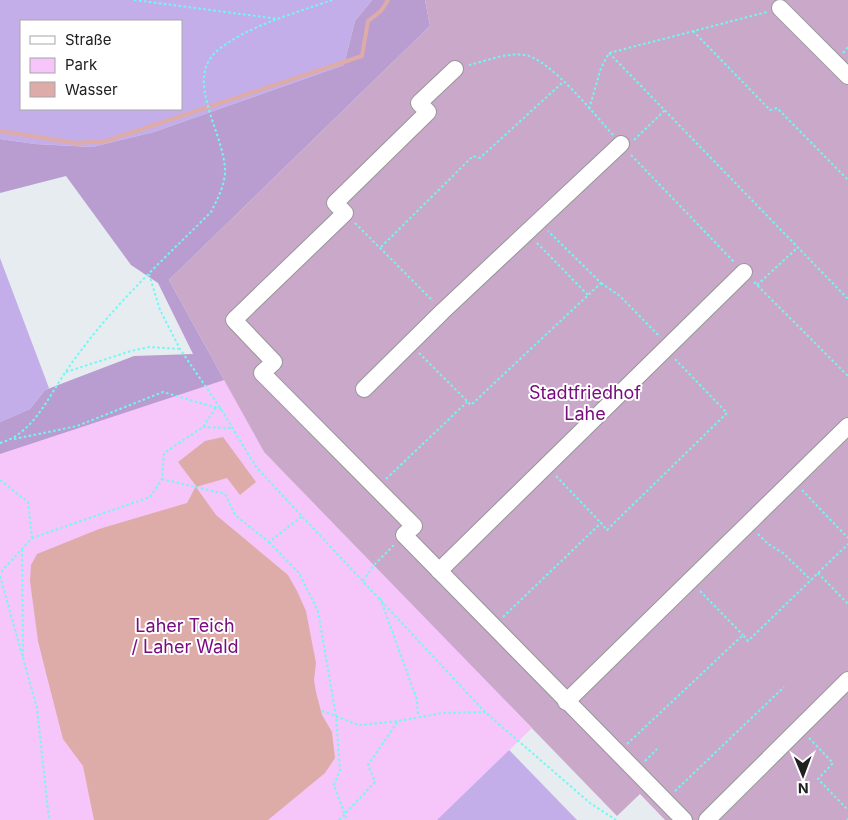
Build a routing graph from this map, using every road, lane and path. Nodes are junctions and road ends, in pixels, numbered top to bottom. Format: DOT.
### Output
graph roads {
  1 [pos="134,0"];
  2 [pos="332,0"];
  3 [pos="780,8"];
  4 [pos="279,19"];
  5 [pos="693,31"];
  6 [pos="609,53"];
  7 [pos="455,69"];
  8 [pos="848,76"];
  9 [pos="563,82"];
  10 [pos="589,109"];
  11 [pos="665,109"];
  12 [pos="623,146"];
  13 [pos="848,180"];
  14 [pos="345,213"];
  15 [pos="532,226"];
  16 [pos="381,247"];
  17 [pos="798,247"];
  18 [pos="744,272"];
  19 [pos="149,274"];
  20 [pos="601,283"];
  21 [pos="757,285"];
  22 [pos="588,294"];
  23 [pos="848,299"];
  24 [pos="443,311"];
  25 [pos="410,344"];
  26 [pos="180,348"];
  27 [pos="668,348"];
  28 [pos="65,372"];
  29 [pos="848,376"];
  30 [pos="364,389"];
  31 [pos="467,402"];
  32 [pos="216,407"];
  33 [pos="222,409"];
  34 [pos="848,426"];
  35 [pos="203,427"];
  36 [pos="233,428"];
  37 [pos="14,439"];
  38 [pos="0,443"];
  39 [pos="546,466"];
  40 [pos="162,478"];
  41 [pos="0,480"];
  42 [pos="791,480"];
  43 [pos="376,488"];
  44 [pos="301,517"];
  45 [pos="601,523"];
  46 [pos="747,523"];
  47 [pos="404,535"];
  48 [pos="32,538"];
  49 [pos="848,538"];
  50 [pos="269,542"];
  51 [pos="848,544"];
  52 [pos="22,549"];
  53 [pos="439,571"];
  54 [pos="818,573"];
  55 [pos="0,574"];
  56 [pos="690,580"];
  57 [pos="811,580"];
  58 [pos="363,582"];
  59 [pos="380,597"];
  60 [pos="848,604"];
  61 [pos="492,627"];
  62 [pos="743,636"];
  63 [pos="23,660"];
  64 [pos="848,680"];
  65 [pos="784,687"];
  66 [pos="566,702"];
  67 [pos="322,711"];
  68 [pos="485,712"];
  69 [pos="336,716"];
  70 [pos="418,716"];
  71 [pos="398,721"];
  72 [pos="800,728"];
  73 [pos="618,754"];
  74 [pos="664,801"];
  75 [pos="848,810"];
  76 [pos="345,814"];
  77 [pos="49,820"];
  78 [pos="339,820"];
  79 [pos="347,820"];
  80 [pos="616,820"];
  81 [pos="684,820"];
  82 [pos="707,820"];
  1 -- 4 [label="path"];
  2 -- 4 [label="path"];
  3 -- 5 [label="path"];
  3 -- 8 [label="lane"];
  4 -- 19 [label="path"];
  5 -- 6 [label="path"];
  5 -- 13 [label="path"];
  6 -- 10 [label="path"];
  6 -- 11 [label="path"];
  7 -- 9 [label="path"];
  7 -- 14 [label="lane"];
  9 -- 10 [label="path"];
  9 -- 16 [label="path"];
  10 -- 12 [label="path"];
  11 -- 12 [label="path"];
  11 -- 17 [label="path"];
  12 -- 15 [label="lane"];
  12 -- 18 [label="path"];
  14 -- 16 [label="path"];
  14 -- 43 [label="lane"];
  15 -- 20 [label="path"];
  15 -- 22 [label="path"];
  15 -- 24 [label="lane"];
  16 -- 24 [label="path"];
  17 -- 21 [label="path"];
  17 -- 23 [label="path"];
  18 -- 21 [label="path"];
  18 -- 27 [label="lane"];
  19 -- 26 [label="path"];
  19 -- 28 [label="path"];
  20 -- 22 [label="path"];
  20 -- 27 [label="path"];
  21 -- 29 [label="path"];
  22 -- 31 [label="path"];
  24 -- 25 [label="lane"];
  25 -- 30 [label="lane"];
  25 -- 31 [label="path"];
  26 -- 28 [label="path"];
  26 -- 33 [label="path"];
  27 -- 39 [label="lane"];
  27 -- 45 [label="path"];
  28 -- 37 [label="path"];
  31 -- 43 [label="path"];
  32 -- 33 [label="path"];
  32 -- 35 [label="path"];
  32 -- 37 [label="path"];
  33 -- 36 [label="path"];
  34 -- 42 [label="lane"];
  35 -- 36 [label="path"];
  35 -- 40 [label="path"];
  36 -- 44 [label="path"];
  37 -- 38 [label="path"];
  39 -- 45 [label="path"];
  39 -- 53 [label="lane"];
  40 -- 48 [label="path"];
  40 -- 50 [label="path"];
  41 -- 48 [label="path"];
  42 -- 46 [label="lane"];
  42 -- 49 [label="path"];
  43 -- 47 [label="lane"];
  44 -- 50 [label="path"];
  44 -- 58 [label="path"];
  45 -- 61 [label="path"];
  46 -- 56 [label="lane"];
  46 -- 57 [label="path"];
  47 -- 53 [label="lane"];
  47 -- 58 [label="path"];
  48 -- 52 [label="path"];
  50 -- 69 [label="path"];
  51 -- 54 [label="path"];
  52 -- 55 [label="path"];
  52 -- 63 [label="path"];
  53 -- 61 [label="lane"];
  54 -- 57 [label="path"];
  54 -- 60 [label="path"];
  55 -- 63 [label="path"];
  56 -- 62 [label="path"];
  56 -- 66 [label="lane"];
  57 -- 62 [label="path"];
  58 -- 59 [label="path"];
  59 -- 68 [label="path"];
  59 -- 70 [label="path"];
  61 -- 66 [label="lane"];
  62 -- 73 [label="path"];
  63 -- 77 [label="path"];
  64 -- 72 [label="lane"];
  65 -- 74 [label="path"];
  66 -- 73 [label="lane"];
  67 -- 69 [label="path"];
  68 -- 70 [label="path"];
  68 -- 80 [label="path"];
  69 -- 71 [label="path"];
  69 -- 76 [label="path"];
  70 -- 71 [label="path"];
  71 -- 76 [label="path"];
  72 -- 75 [label="path"];
  72 -- 82 [label="lane"];
  73 -- 74 [label="lane"];
  74 -- 81 [label="lane"];
  76 -- 78 [label="path"];
  76 -- 79 [label="path"];
}
